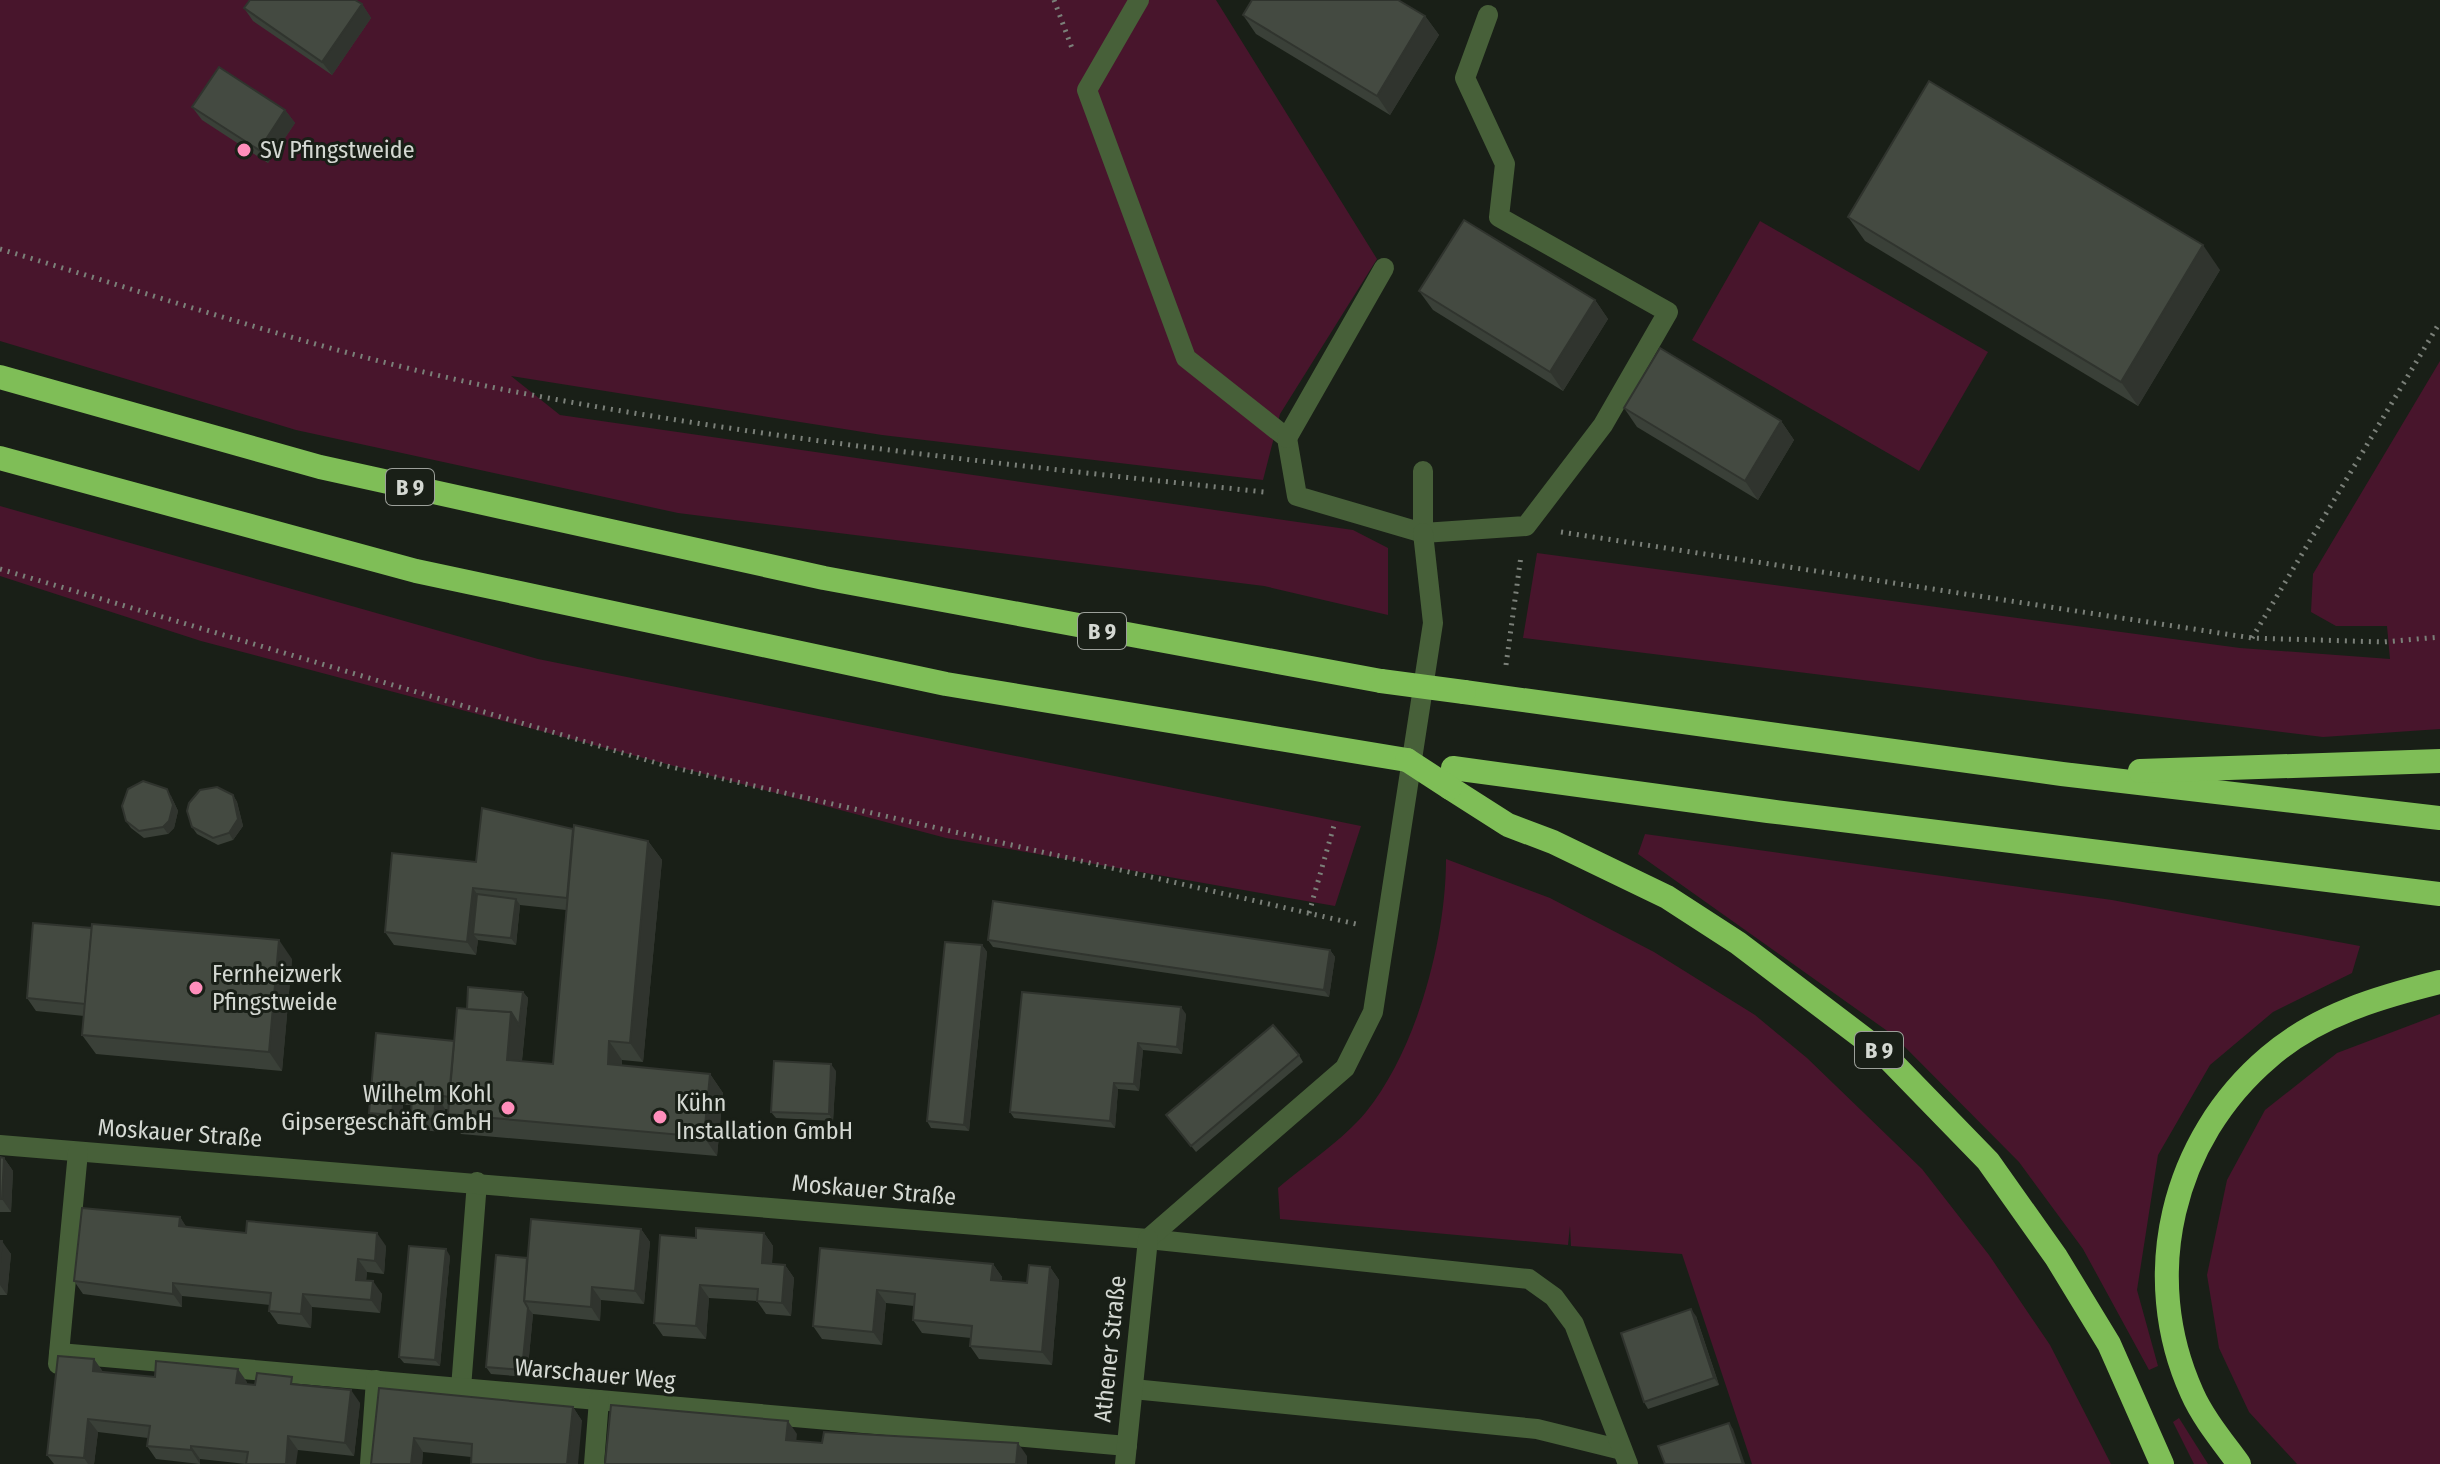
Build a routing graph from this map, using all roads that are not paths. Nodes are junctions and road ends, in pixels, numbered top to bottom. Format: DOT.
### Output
graph roads {
  1 [pos="1139,0"];
  2 [pos="1488,15"];
  3 [pos="1384,268"];
  4 [pos="0,377"];
  5 [pos="1287,438"];
  6 [pos="0,458"];
  7 [pos="1423,471"];
  8 [pos="1423,533"];
  9 [pos="2440,761"];
  10 [pos="2062,774"];
  11 [pos="1451,778"];
  12 [pos="2440,818"];
  13 [pos="2440,894"];
  14 [pos="2440,982"];
  15 [pos="0,1145"];
  16 [pos="78,1152"];
  17 [pos="477,1182"];
  18 [pos="1148,1239"];
  19 [pos="59,1353"];
  20 [pos="376,1380"];
  21 [pos="56,1384"];
  22 [pos="461,1388"];
  23 [pos="1133,1389"];
  24 [pos="599,1400"];
  25 [pos="1126,1455"];
  26 [pos="1625,1457"];
  27 [pos="370,1464"];
  28 [pos="594,1464"];
  29 [pos="2162,1464"];
  30 [pos="2239,1464"];
  1 -- 5 [label="street"];
  2 -- 8 [label="street"];
  3 -- 5 [label="street"];
  4 -- 10 [label="highway, B 9, bridge"];
  5 -- 8 [label="street"];
  6 -- 11 [label="highway"];
  7 -- 8 [label="street"];
  8 -- 18 [label="street"];
  9 -- 10 [label="highway"];
  10 -- 12 [label="highway, B 9"];
  11 -- 13 [label="highway"];
  11 -- 29 [label="highway, B 9"];
  14 -- 30 [label="highway"];
  15 -- 16 [label="street, Moskauer Straße"];
  16 -- 17 [label="street, Moskauer Straße"];
  16 -- 19 [label="street"];
  17 -- 18 [label="street, Moskauer Straße"];
  17 -- 22 [label="street"];
  18 -- 23 [label="street, Athener Straße"];
  18 -- 26 [label="street, Moskauer Straße"];
  19 -- 20 [label="street, Warschauer Weg"];
  19 -- 21 [label="street"];
  20 -- 22 [label="street, Warschauer Weg"];
  20 -- 27 [label="street"];
  22 -- 24 [label="street, Warschauer Weg"];
  23 -- 25 [label="street, Athener Straße"];
  23 -- 26 [label="street"];
  24 -- 25 [label="street, Warschauer Weg"];
  24 -- 28 [label="street"];
}
